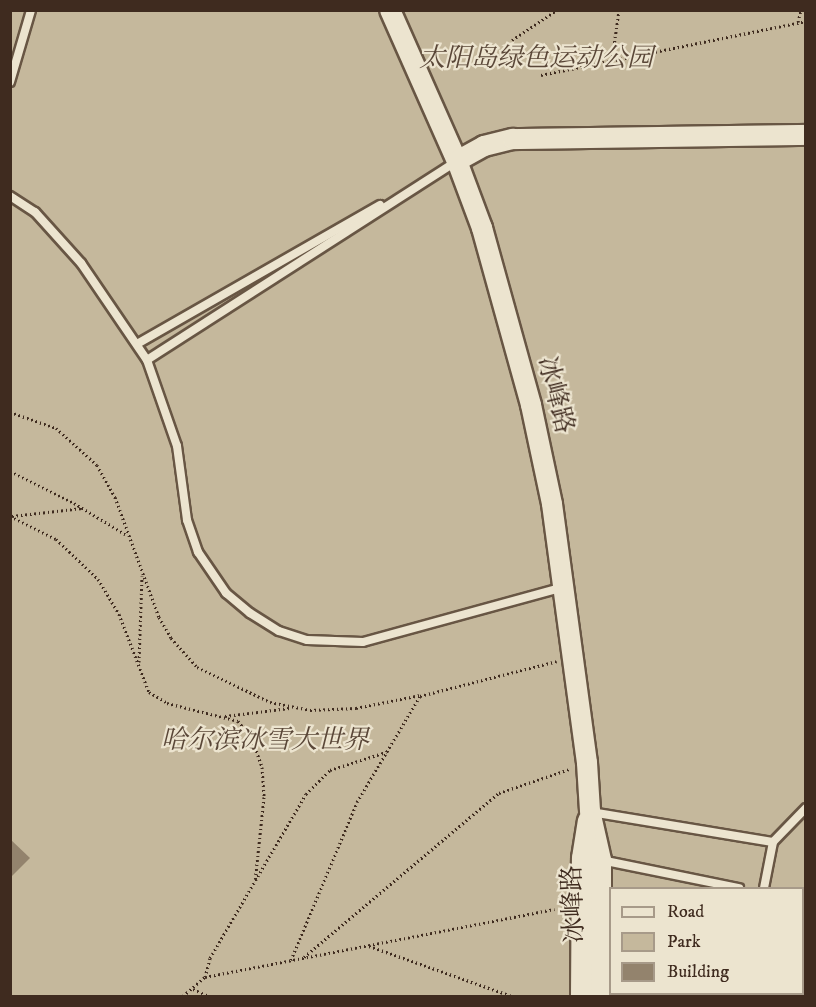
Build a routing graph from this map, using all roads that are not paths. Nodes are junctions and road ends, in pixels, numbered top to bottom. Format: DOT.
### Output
graph roads {
  1 [pos="31,10"];
  2 [pos="390,10"];
  3 [pos="10,82"];
  4 [pos="806,135"];
  5 [pos="457,161"];
  6 [pos="10,196"];
  7 [pos="137,344"];
  8 [pos="147,360"];
  9 [pos="566,586"];
  10 [pos="806,808"];
  11 [pos="590,811"];
  12 [pos="773,842"];
  13 [pos="592,859"];
  14 [pos="734,887"];
  15 [pos="764,887"];
  16 [pos="581,996"];
  17 [pos="601,996"];
  1 -- 3 [label="lane"];
  2 -- 5 [label="street, 冰峰路"];
  4 -- 5 [label="street"];
  5 -- 7 [label="lane"];
  5 -- 8 [label="lane"];
  5 -- 9 [label="street, 冰峰路"];
  6 -- 7 [label="lane"];
  7 -- 8 [label="lane"];
  8 -- 9 [label="lane"];
  9 -- 11 [label="street, 冰峰路"];
  10 -- 12 [label="lane"];
  11 -- 12 [label="lane"];
  11 -- 13 [label="street, 冰峰路"];
  12 -- 15 [label="lane"];
  13 -- 14 [label="lane"];
  13 -- 16 [label="street, 冰峰路"];
  13 -- 17 [label="street, 冰峰路"];
}
